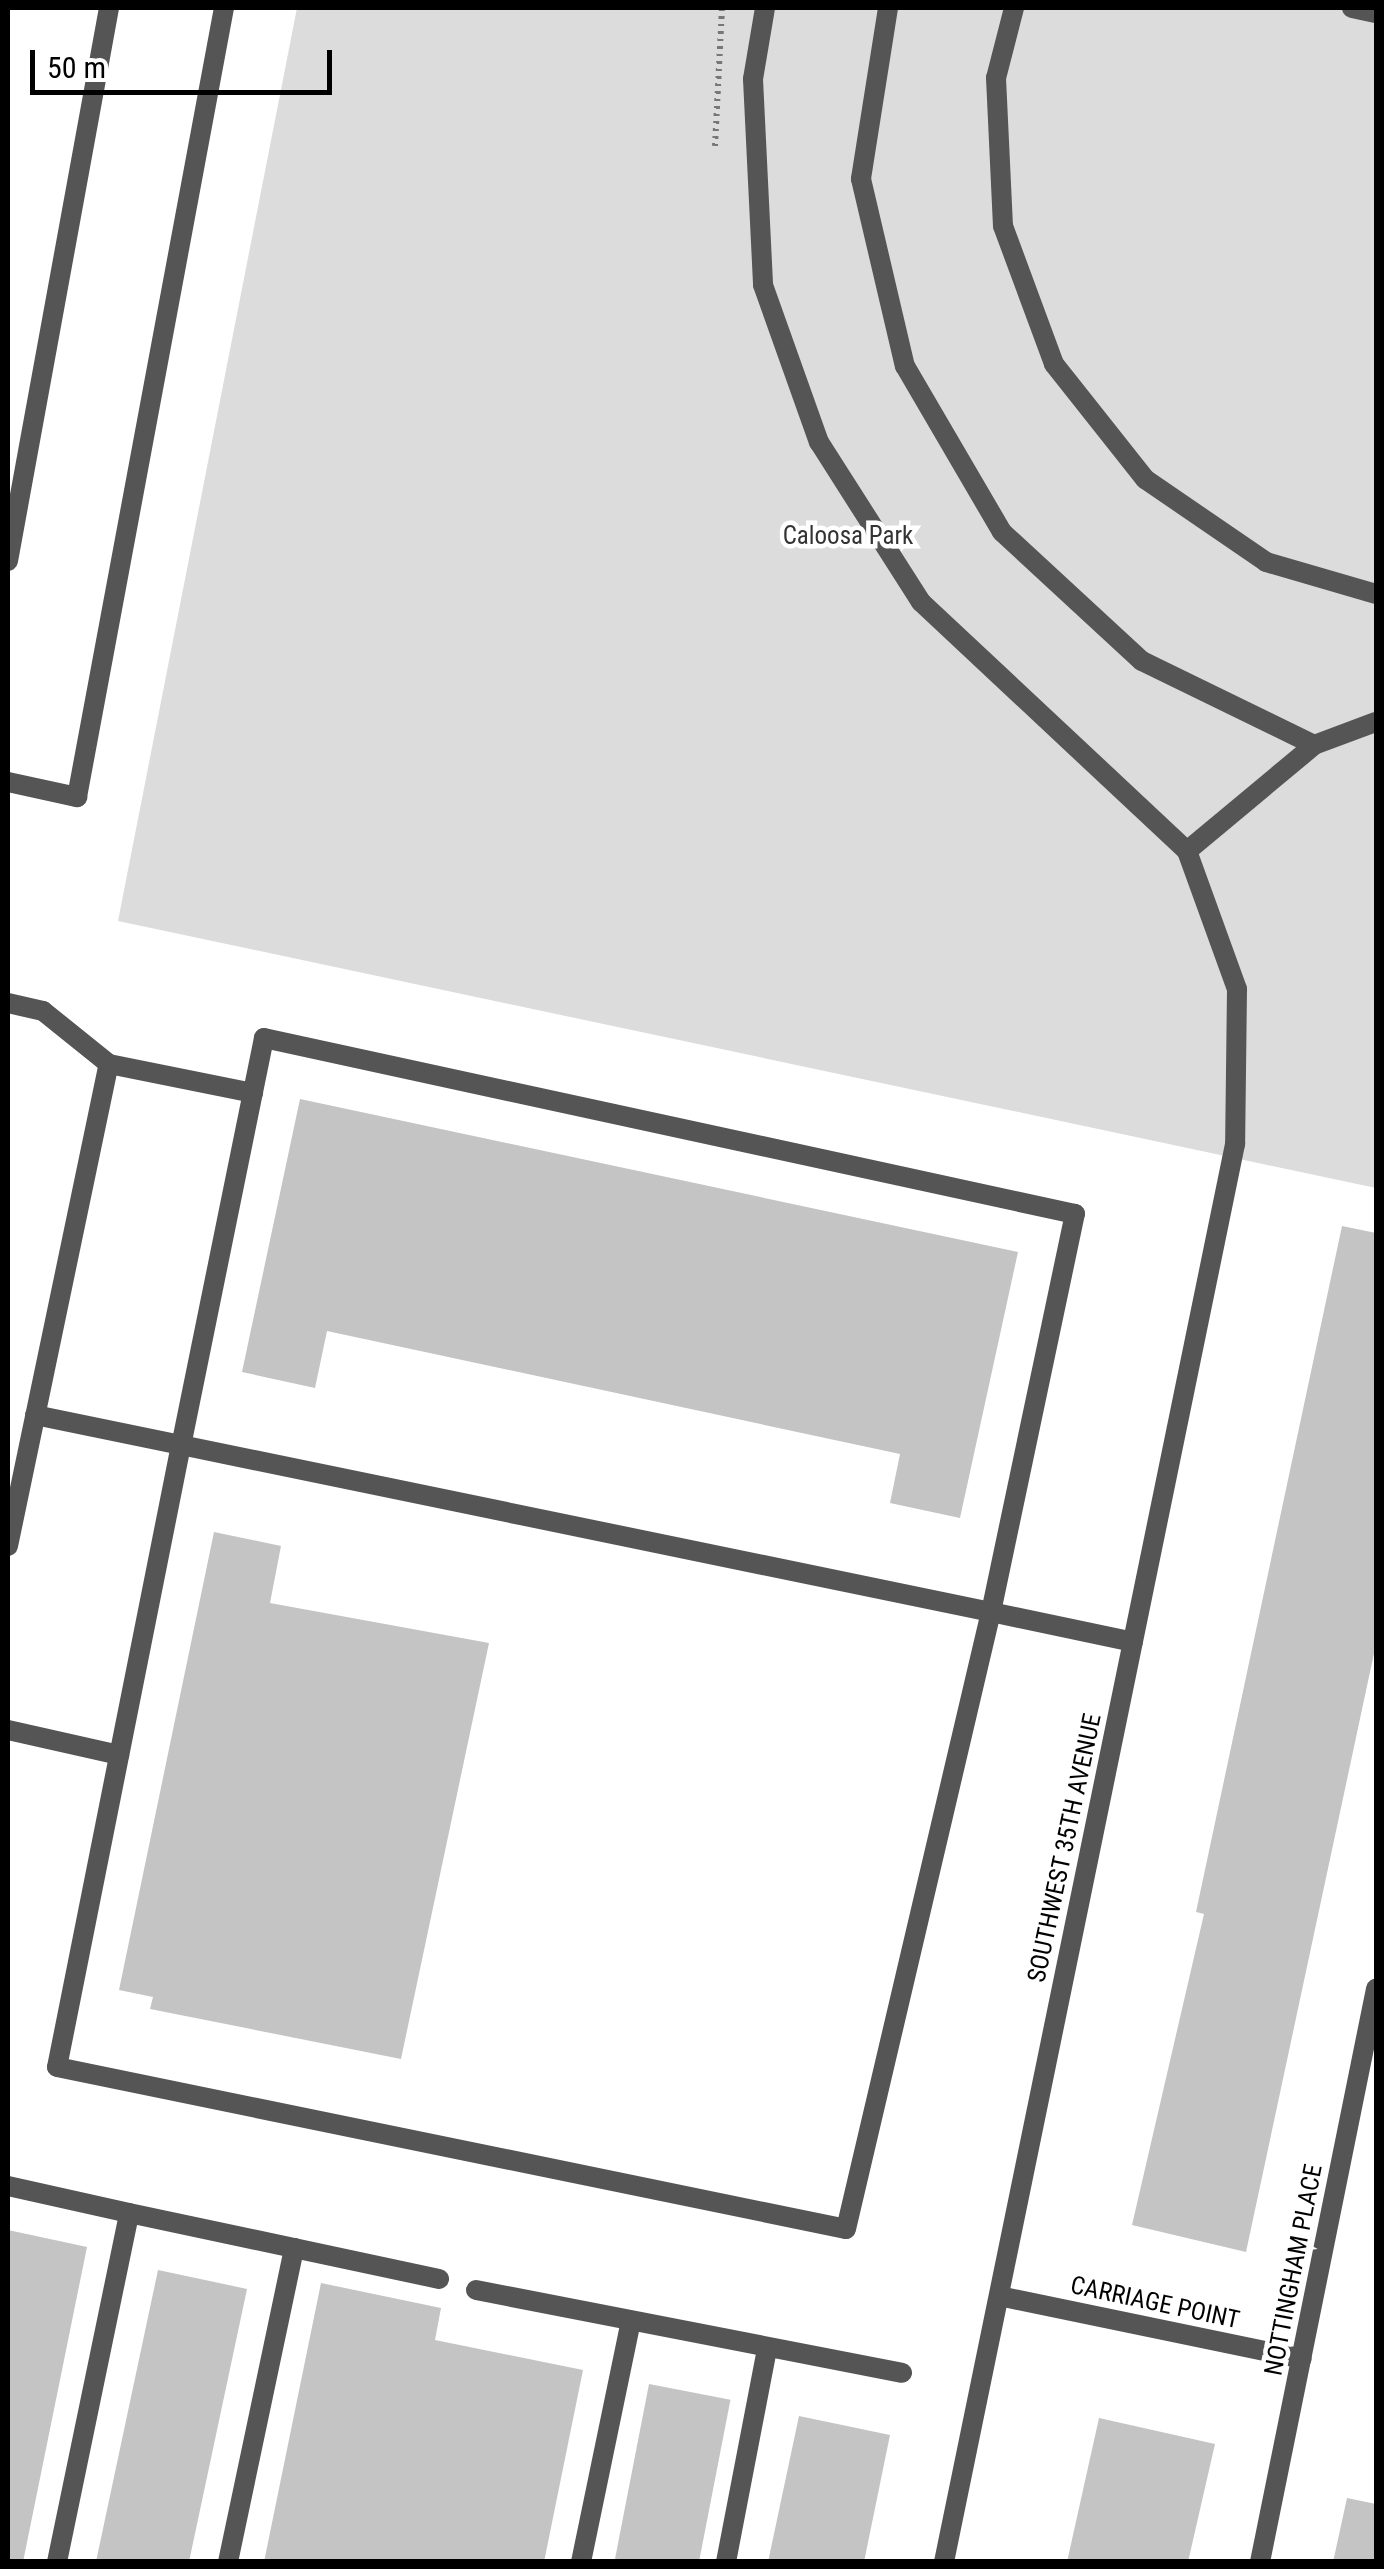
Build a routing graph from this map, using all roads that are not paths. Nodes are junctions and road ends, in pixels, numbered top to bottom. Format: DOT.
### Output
graph roads {
  1 [pos="109,8"];
  2 [pos="224,8"];
  3 [pos="765,8"];
  4 [pos="888,8"];
  5 [pos="1014,8"];
  6 [pos="1352,8"];
  7 [pos="1376,13"];
  8 [pos="8,561"];
  9 [pos="1376,594"];
  10 [pos="1376,722"];
  11 [pos="1314,744"];
  12 [pos="8,782"];
  13 [pos="1188,850"];
  14 [pos="8,1003"];
  15 [pos="108,1064"];
  16 [pos="253,1093"];
  17 [pos="35,1414"];
  18 [pos="180,1445"];
  19 [pos="8,1546"];
  20 [pos="991,1612"];
  21 [pos="1133,1642"];
  22 [pos="8,1730"];
  23 [pos="118,1755"];
  24 [pos="1376,1989"];
  25 [pos="8,2186"];
  26 [pos="129,2213"];
  27 [pos="294,2248"];
  28 [pos="439,2279"];
  29 [pos="476,2290"];
  30 [pos="998,2296"];
  31 [pos="631,2321"];
  32 [pos="768,2349"];
  33 [pos="1302,2358"];
  34 [pos="902,2373"];
  35 [pos="57,2562"];
  36 [pos="228,2562"];
  37 [pos="581,2562"];
  38 [pos="726,2562"];
  39 [pos="944,2562"];
  40 [pos="1260,2562"];
  1 -- 8 [label="street"];
  2 -- 12 [label="street"];
  3 -- 13 [label="street"];
  4 -- 11 [label="street"];
  5 -- 9 [label="street"];
  6 -- 7 [label="street"];
  10 -- 11 [label="street"];
  11 -- 13 [label="street"];
  13 -- 21 [label="street, SOUTHWEST 35TH AVENUE"];
  14 -- 15 [label="street"];
  15 -- 16 [label="street"];
  15 -- 17 [label="street"];
  16 -- 18 [label="street"];
  16 -- 20 [label="street"];
  17 -- 18 [label="street"];
  17 -- 19 [label="street"];
  18 -- 20 [label="street"];
  18 -- 23 [label="street"];
  20 -- 21 [label="street"];
  20 -- 23 [label="street"];
  21 -- 30 [label="street, SOUTHWEST 35TH AVENUE"];
  22 -- 23 [label="street"];
  24 -- 33 [label="street, NOTTINGHAM PLACE"];
  25 -- 26 [label="street"];
  26 -- 27 [label="street"];
  26 -- 35 [label="street"];
  27 -- 28 [label="street"];
  27 -- 36 [label="street"];
  29 -- 31 [label="street"];
  30 -- 33 [label="street, CARRIAGE POINT"];
  30 -- 39 [label="street, SOUTHWEST 35TH AVENUE"];
  31 -- 32 [label="street"];
  31 -- 37 [label="street"];
  32 -- 34 [label="street"];
  32 -- 38 [label="street"];
  33 -- 40 [label="street, NOTTINGHAM PLACE"];
}
